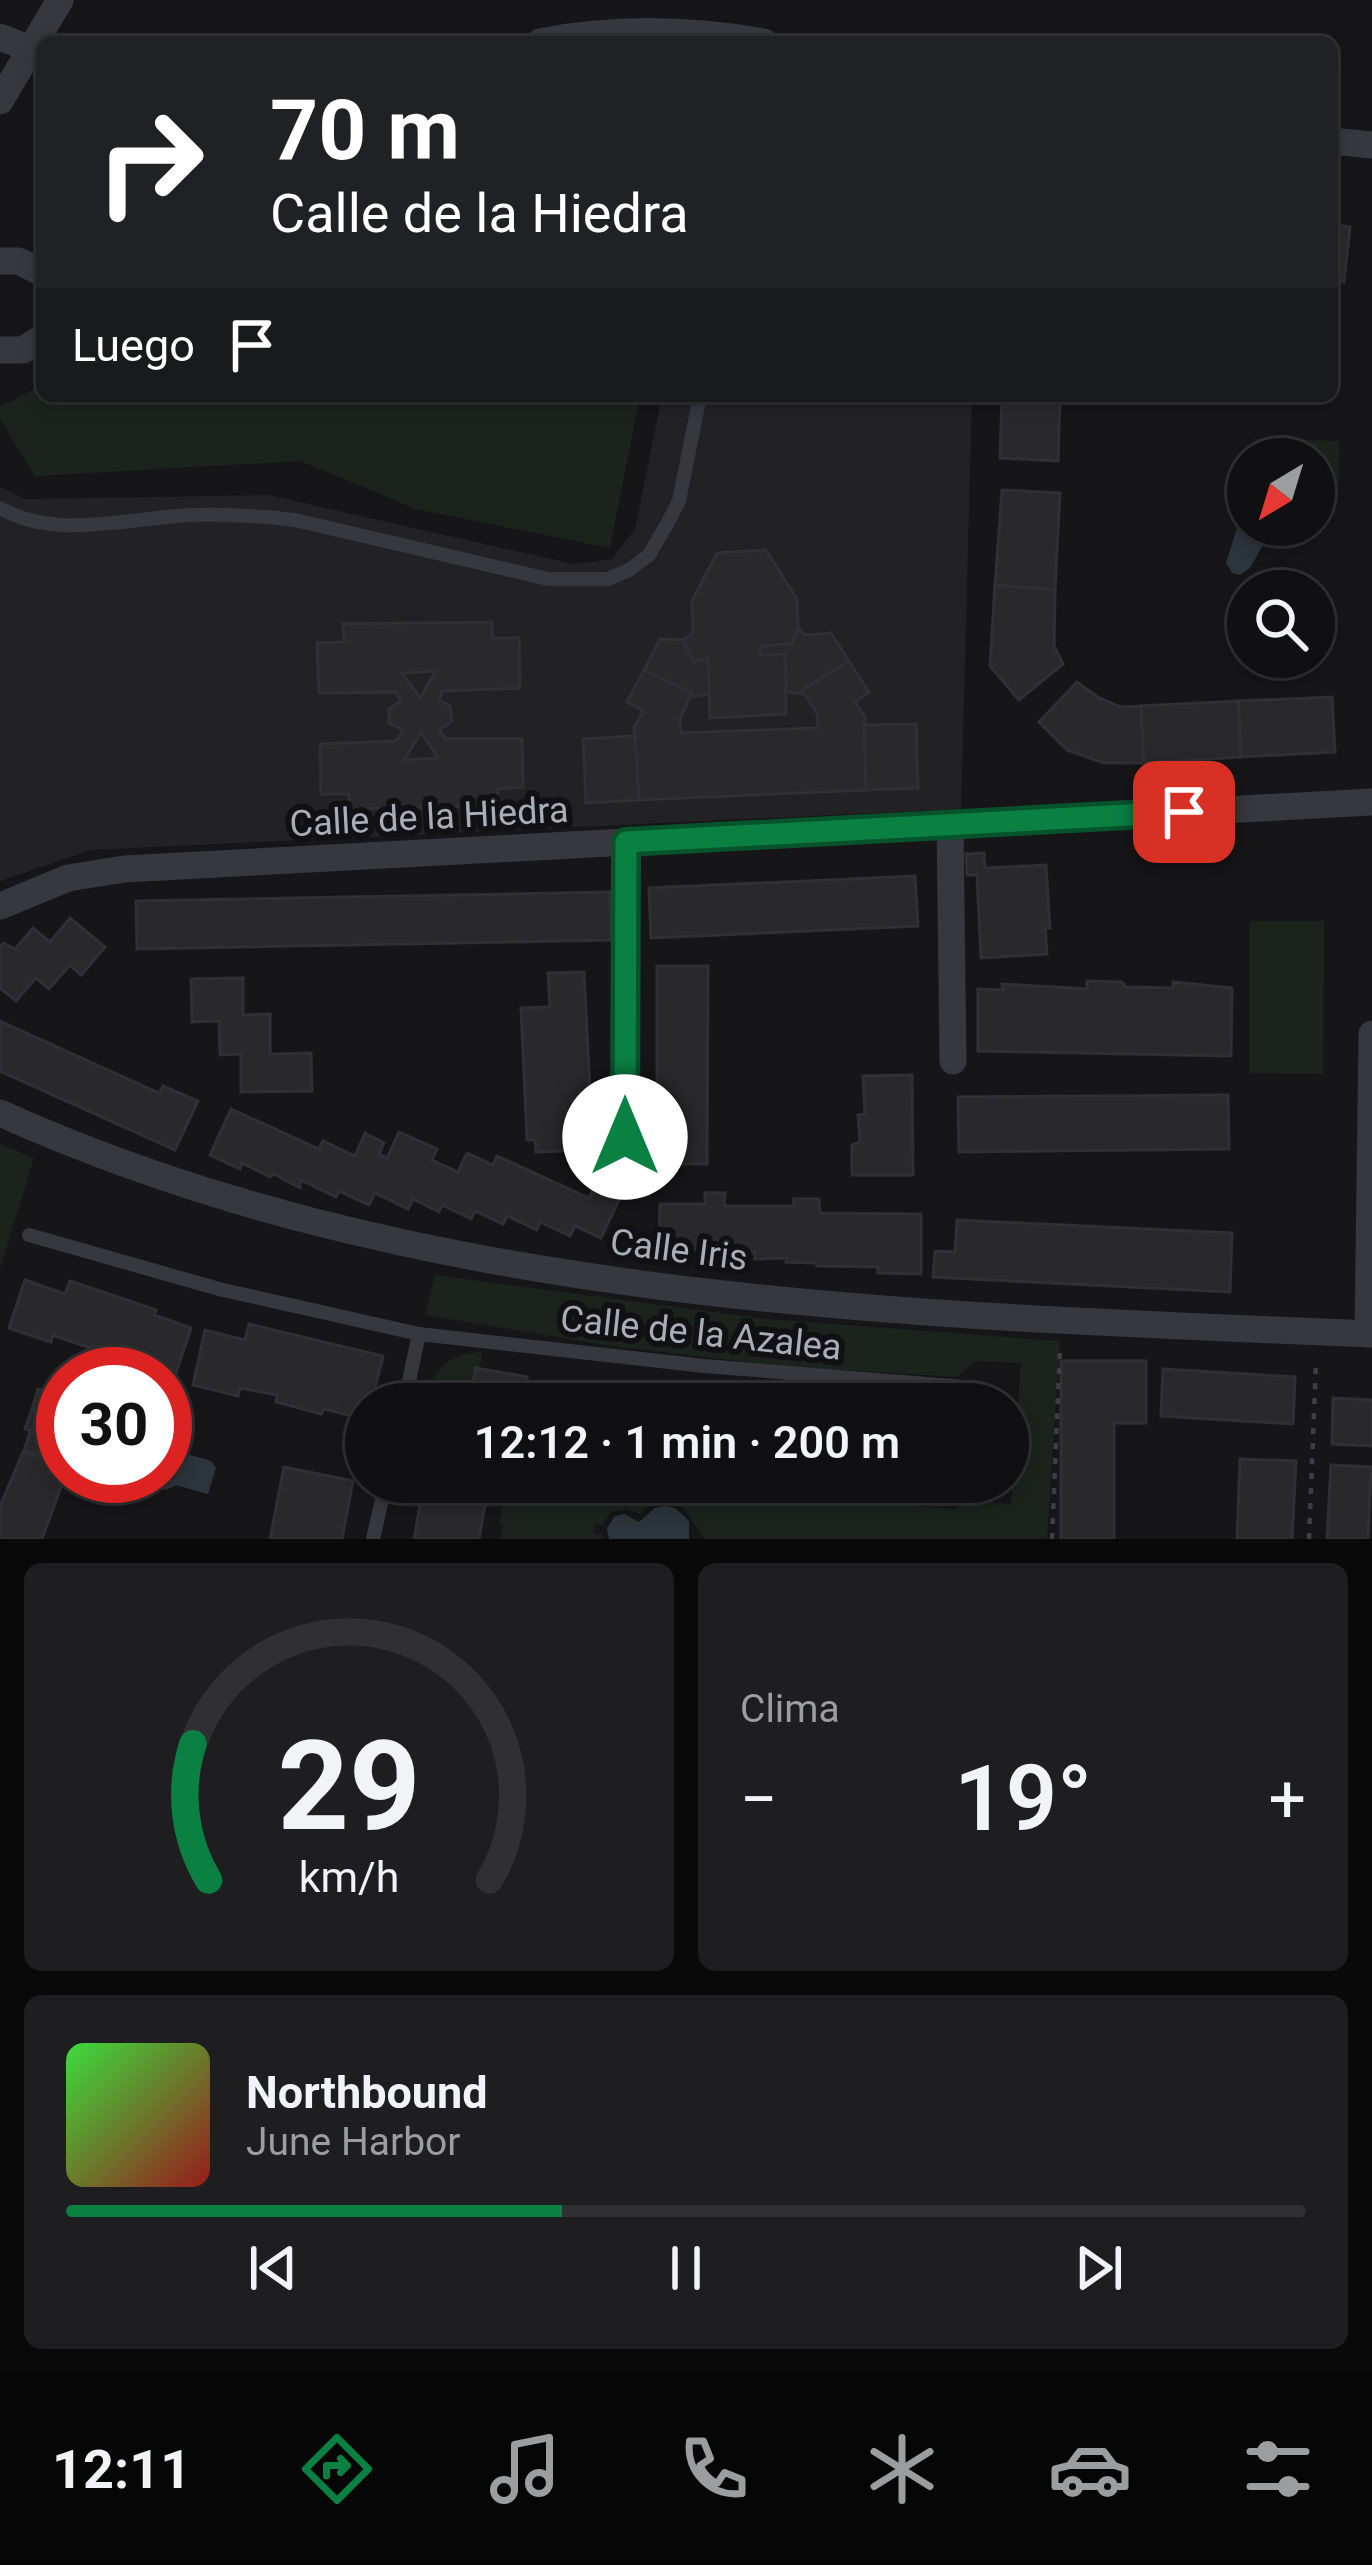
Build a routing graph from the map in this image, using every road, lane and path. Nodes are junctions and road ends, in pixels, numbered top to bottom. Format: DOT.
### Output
graph roads {
  1 [pos="60,0"];
  2 [pos="39,36"];
  3 [pos="570,36"];
  4 [pos="716,36"];
  5 [pos="0,37"];
  6 [pos="36,41"];
  7 [pos="31,49"];
  8 [pos="0,101"];
  9 [pos="1338,142"];
  10 [pos="1372,145"];
  11 [pos="36,341"];
  12 [pos="5,354"];
  13 [pos="699,402"];
  14 [pos="0,508"];
  15 [pos="1372,802"];
  16 [pos="950,825"];
  17 [pos="626,842"];
  18 [pos="0,906"];
  19 [pos="1372,1034"];
  20 [pos="953,1061"];
  21 [pos="0,1113"];
  22 [pos="625,1137"];
  23 [pos="29,1235"];
  24 [pos="1062,1320"];
  25 [pos="1318,1332"];
  26 [pos="419,1334"];
  27 [pos="1370,1334"];
  28 [pos="408,1383"];
  29 [pos="915,1383"];
  30 [pos="381,1503"];
  31 [pos="373,1539"];
  32 [pos="1052,1539"];
  33 [pos="1309,1539"];
  1 -- 2 [label="street"];
  3 -- 4 [label="street"];
  5 -- 7 [label="street"];
  6 -- 7 [label="street"];
  7 -- 8 [label="street"];
  9 -- 10 [label="street"];
  11 -- 12 [label="street"];
  13 -- 14 [label="lane"];
  15 -- 16 [label="street, Calle de la Hiedra"];
  16 -- 17 [label="street, Calle de la Hiedra"];
  16 -- 20 [label="street"];
  17 -- 18 [label="street, Calle de la Hiedra"];
  17 -- 22 [label="street"];
  19 -- 27 [label="street"];
  21 -- 24 [label="street, Calle Iris"];
  23 -- 26 [label="lane, Calle de la Azalea"];
  24 -- 25 [label="street, Calle Iris"];
  24 -- 32 [label="path"];
  25 -- 27 [label="street, Calle Iris"];
  25 -- 33 [label="path"];
  26 -- 28 [label="lane"];
  26 -- 29 [label="lane, Calle de la Azalea"];
  30 -- 31 [label="lane"];
}
